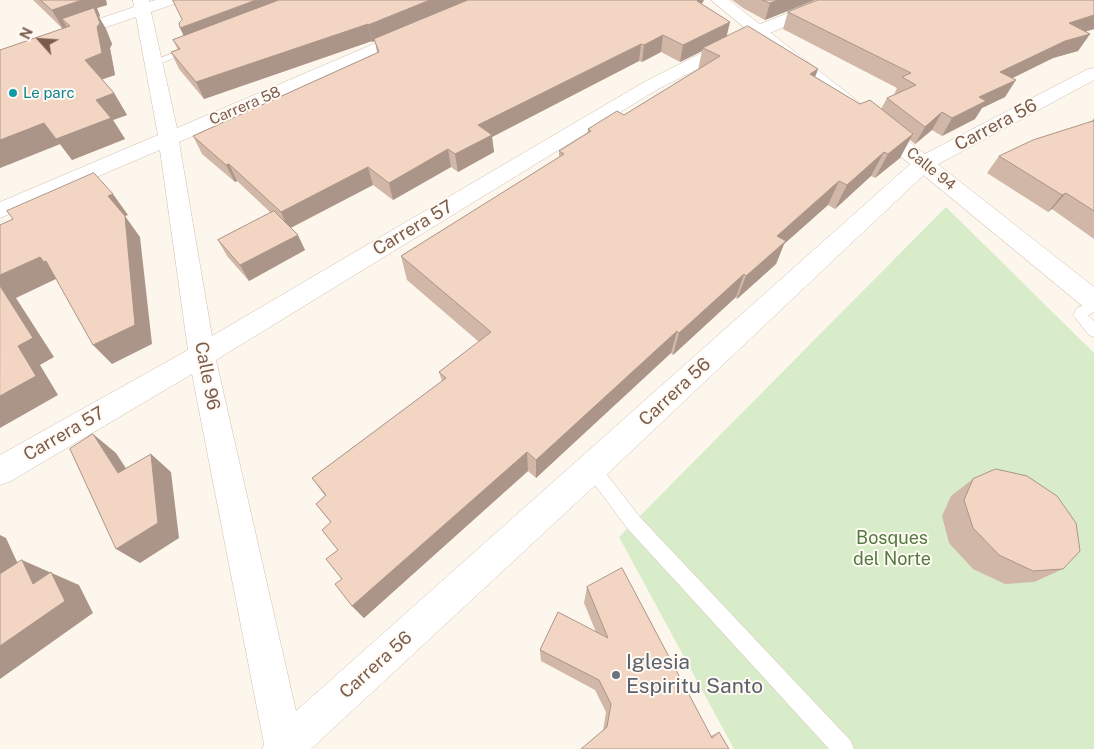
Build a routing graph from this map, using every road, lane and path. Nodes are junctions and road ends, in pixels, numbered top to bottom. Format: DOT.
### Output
graph roads {
  1 [pos="171,0"];
  2 [pos="719,0"];
  3 [pos="834,0"];
  4 [pos="142,5"];
  5 [pos="426,28"];
  6 [pos="759,31"];
  7 [pos="202,44"];
  8 [pos="0,58"];
  9 [pos="154,63"];
  10 [pos="1094,73"];
  11 [pos="169,139"];
  12 [pos="924,163"];
  13 [pos="0,211"];
  14 [pos="1094,301"];
  15 [pos="1094,306"];
  16 [pos="1094,331"];
  17 [pos="202,355"];
  18 [pos="592,468"];
  19 [pos="0,471"];
  20 [pos="284,748"];
  21 [pos="843,749"];
  1 -- 4 [label="street"];
  2 -- 6 [label="street, Calle 94"];
  3 -- 6 [label="street, Carrera 57"];
  4 -- 8 [label="street"];
  4 -- 9 [label="street, Calle 96"];
  5 -- 11 [label="street, Carrera 58"];
  6 -- 12 [label="street, Calle 94"];
  6 -- 17 [label="street, Carrera 57"];
  7 -- 9 [label="lane"];
  9 -- 11 [label="street, Calle 96"];
  10 -- 12 [label="street, Carrera 56"];
  11 -- 13 [label="street, Carrera 58"];
  11 -- 17 [label="street, Calle 96"];
  12 -- 14 [label="street, Calle 94"];
  12 -- 18 [label="street, Carrera 56"];
  15 -- 16 [label="lane"];
  17 -- 19 [label="street, Carrera 57"];
  17 -- 20 [label="street, Calle 96"];
  18 -- 20 [label="street, Carrera 56"];
  18 -- 21 [label="lane"];
}
